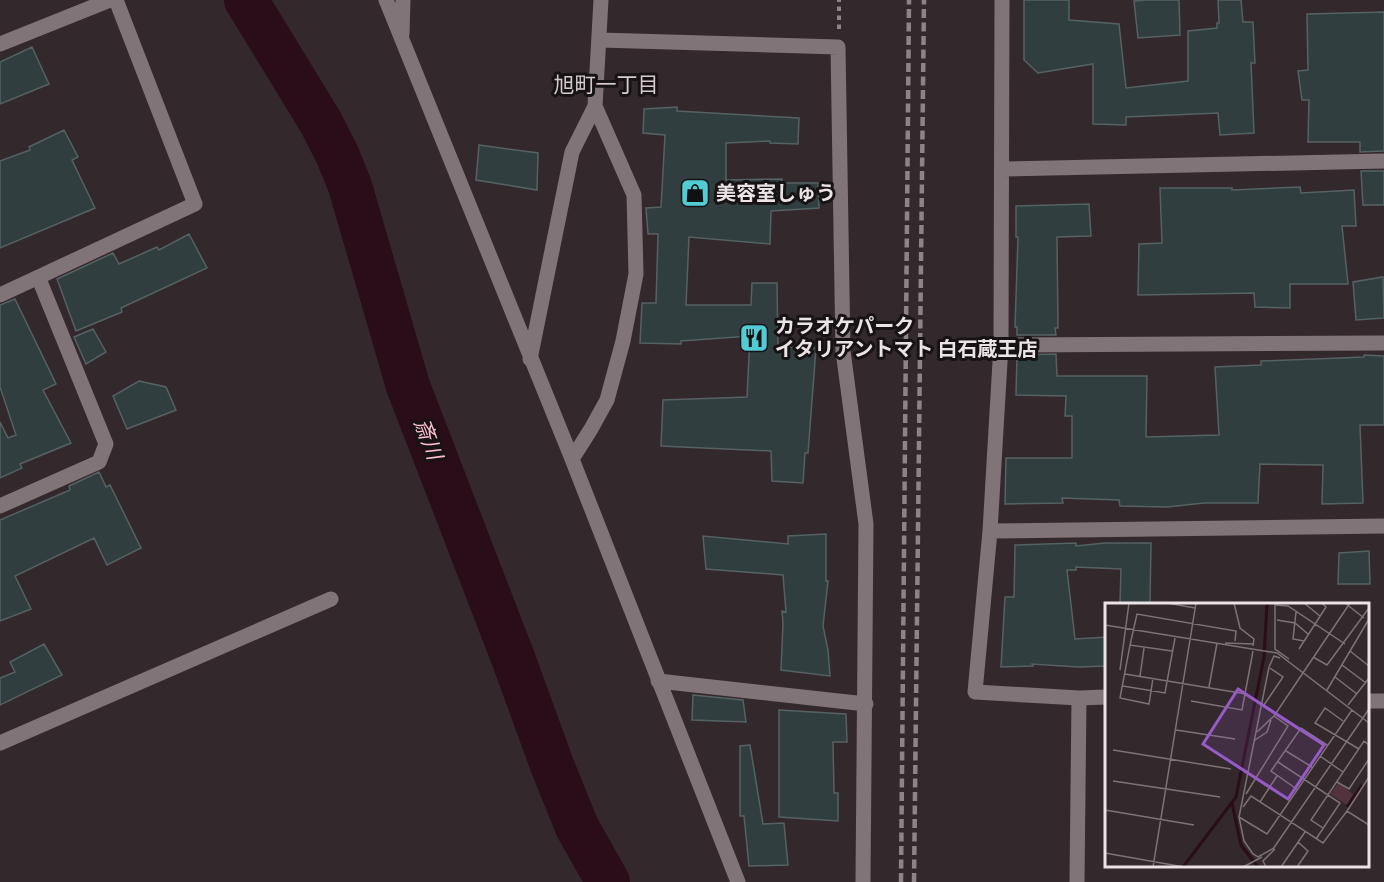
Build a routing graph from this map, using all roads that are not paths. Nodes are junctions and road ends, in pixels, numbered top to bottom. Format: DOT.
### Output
graph roads {
  1 [pos="110,0"];
  2 [pos="116,0"];
  3 [pos="386,0"];
  4 [pos="403,0"];
  5 [pos="601,0"];
  6 [pos="1002,0"];
  7 [pos="402,40"];
  8 [pos="600,40"];
  9 [pos="0,44"];
  10 [pos="595,106"];
  11 [pos="1384,161"];
  12 [pos="1002,169"];
  13 [pos="39,279"];
  14 [pos="0,295"];
  15 [pos="1384,343"];
  16 [pos="1001,345"];
  17 [pos="530,359"];
  18 [pos="572,459"];
  19 [pos="0,506"];
  20 [pos="1384,526"];
  21 [pos="990,531"];
  22 [pos="331,599"];
  23 [pos="658,681"];
  24 [pos="1079,698"];
  25 [pos="1105,698"];
  26 [pos="1369,700"];
  27 [pos="1384,701"];
  28 [pos="866,704"];
  29 [pos="0,743"];
  30 [pos="738,882"];
  31 [pos="863,882"];
  32 [pos="1077,882"];
  1 -- 9 [label="street"];
  2 -- 13 [label="street"];
  3 -- 7 [label="street"];
  4 -- 7 [label="street"];
  5 -- 8 [label="street"];
  6 -- 12 [label="street"];
  7 -- 17 [label="street"];
  8 -- 10 [label="street"];
  8 -- 28 [label="street"];
  10 -- 17 [label="street"];
  10 -- 18 [label="street"];
  11 -- 12 [label="street"];
  12 -- 16 [label="street"];
  13 -- 14 [label="street"];
  13 -- 19 [label="street"];
  15 -- 16 [label="street"];
  16 -- 21 [label="street"];
  17 -- 18 [label="street"];
  18 -- 23 [label="street"];
  20 -- 21 [label="street"];
  21 -- 24 [label="street"];
  22 -- 29 [label="street"];
  23 -- 28 [label="street"];
  23 -- 30 [label="street"];
  24 -- 25 [label="street"];
  24 -- 32 [label="street"];
  26 -- 27 [label="street"];
  28 -- 31 [label="street"];
}
